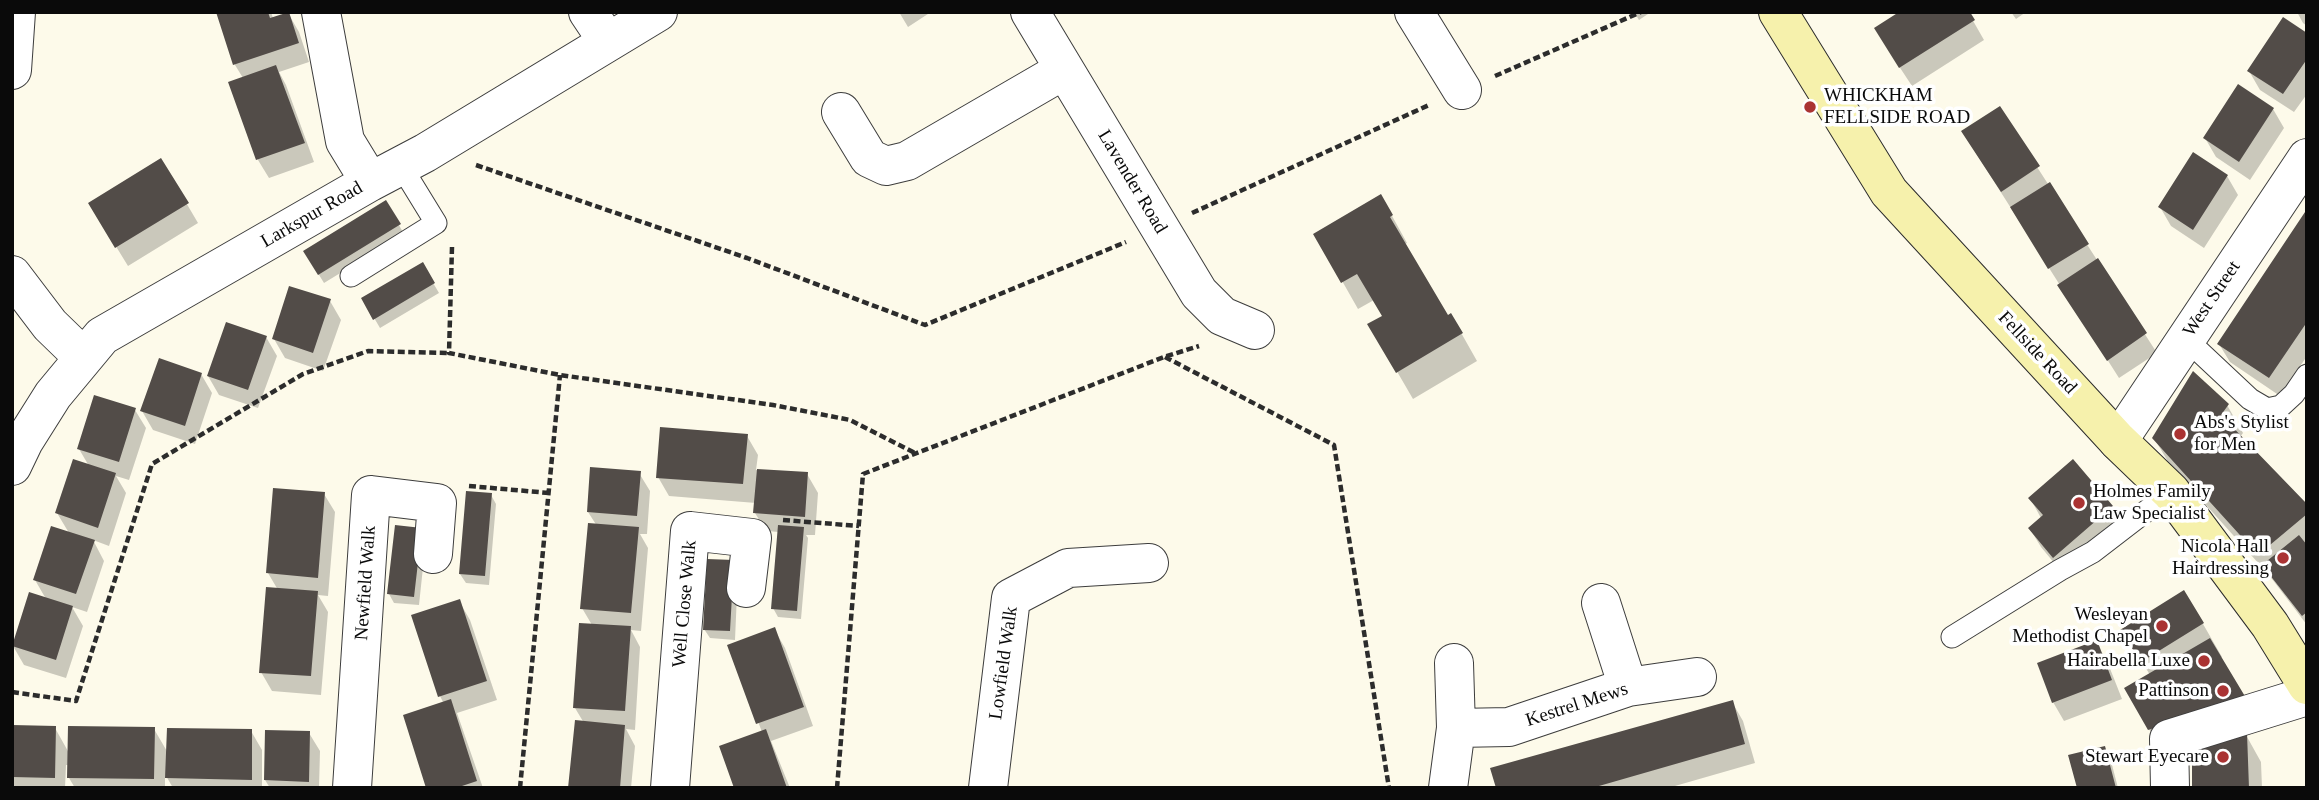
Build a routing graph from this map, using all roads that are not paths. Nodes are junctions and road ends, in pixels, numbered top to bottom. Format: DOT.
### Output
graph roads {
  1 [pos="16,12"];
  2 [pos="321,12"];
  3 [pos="658,12"];
  4 [pos="1030,12"];
  5 [pos="1414,12"];
  6 [pos="1785,15"];
  7 [pos="598,27"];
  8 [pos="12,70"];
  9 [pos="1064,70"];
  10 [pos="1462,90"];
  11 [pos="841,113"];
  12 [pos="2307,158"];
  13 [pos="385,174"];
  14 [pos="12,275"];
  15 [pos="352,276"];
  16 [pos="1238,323"];
  17 [pos="2186,339"];
  18 [pos="83,357"];
  19 [pos="2307,375"];
  20 [pos="2118,441"];
  21 [pos="12,466"];
  22 [pos="2171,492"];
  23 [pos="433,554"];
  24 [pos="1149,563"];
  25 [pos="746,588"];
  26 [pos="1601,603"];
  27 [pos="1952,637"];
  28 [pos="1454,663"];
  29 [pos="1697,677"];
  30 [pos="2307,685"];
  31 [pos="1628,687"];
  32 [pos="2307,696"];
  33 [pos="1456,728"];
  34 [pos="352,788"];
  35 [pos="670,788"];
  36 [pos="988,788"];
  37 [pos="1448,788"];
  38 [pos="2170,788"];
  1 -- 8 [label="street"];
  2 -- 13 [label="street"];
  3 -- 7 [label="street, Larkspur Road"];
  4 -- 9 [label="street, Lavender Road"];
  5 -- 10 [label="street"];
  6 -- 20 [label="street, Fellside Road"];
  7 -- 13 [label="street, Larkspur Road"];
  9 -- 11 [label="street"];
  9 -- 16 [label="street, Lavender Road"];
  12 -- 17 [label="street, West Street"];
  13 -- 15 [label="lane"];
  13 -- 18 [label="street, Larkspur Road"];
  14 -- 18 [label="street"];
  17 -- 19 [label="lane"];
  17 -- 20 [label="street, West Street"];
  18 -- 21 [label="street, Larkspur Road"];
  20 -- 22 [label="street, Fellside Road"];
  22 -- 27 [label="lane"];
  22 -- 30 [label="street, Fellside Road"];
  23 -- 34 [label="street, Newfield Walk"];
  24 -- 36 [label="street, Lowfield Walk"];
  25 -- 35 [label="street, Well Close Walk"];
  26 -- 31 [label="street"];
  28 -- 33 [label="street"];
  29 -- 31 [label="street, Kestrel Mews"];
  31 -- 33 [label="street, Kestrel Mews"];
  32 -- 38 [label="street"];
  33 -- 37 [label="street"];
}
